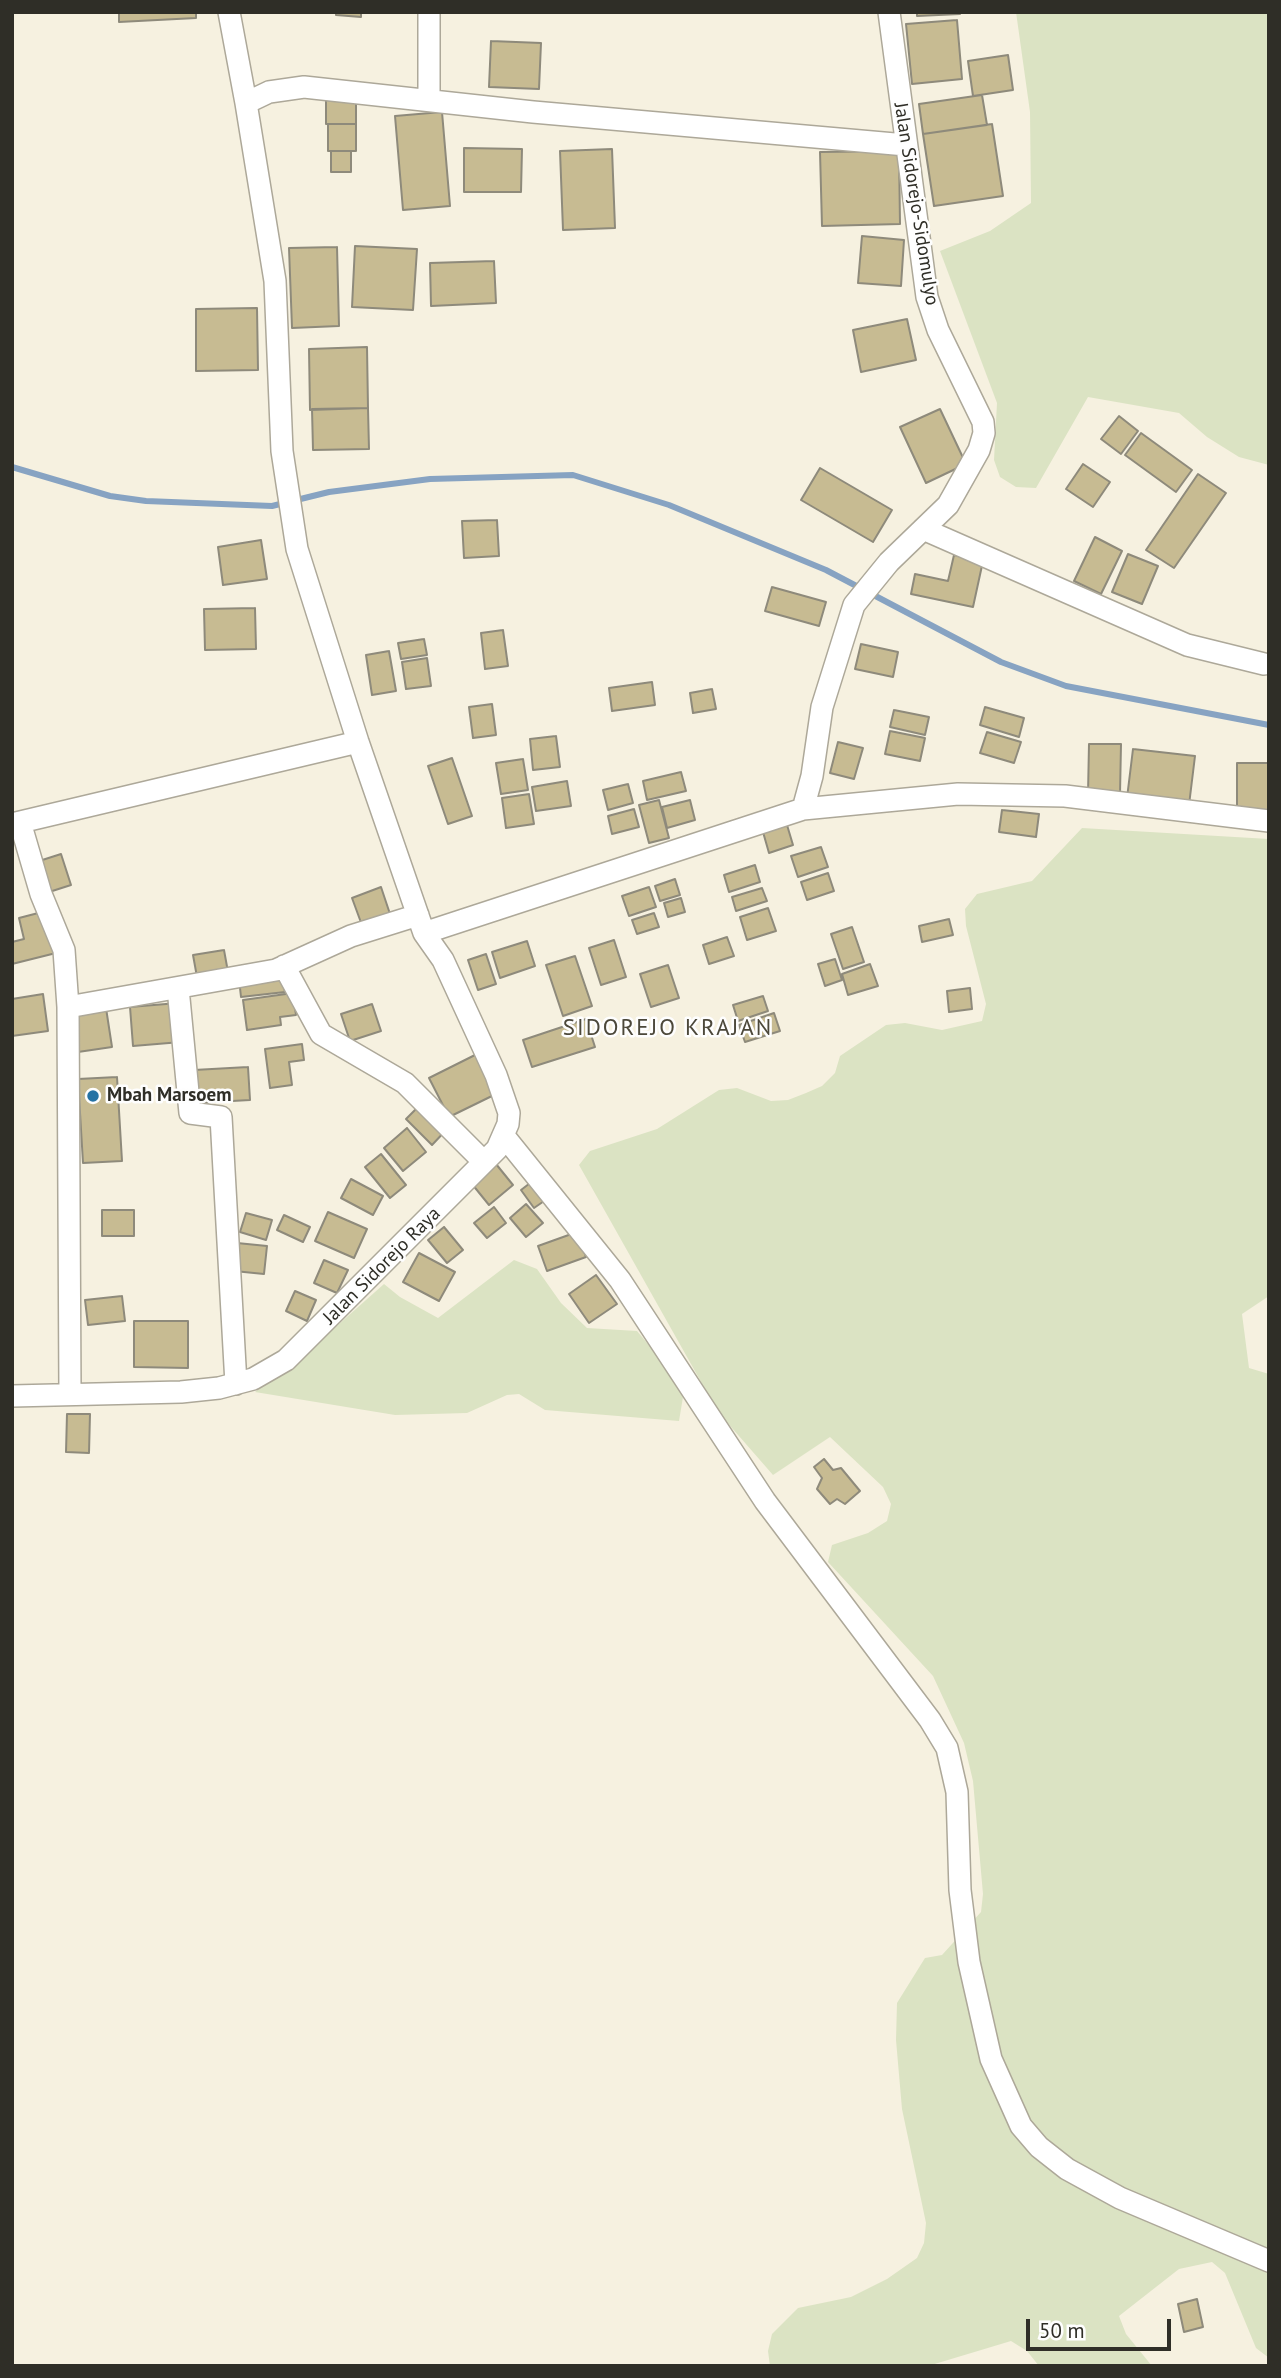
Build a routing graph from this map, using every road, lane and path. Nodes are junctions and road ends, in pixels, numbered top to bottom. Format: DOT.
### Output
graph roads {
  1 [pos="229,12"];
  2 [pos="429,12"];
  3 [pos="889,12"];
  4 [pos="429,99"];
  5 [pos="246,103"];
  6 [pos="906,145"];
  7 [pos="923,529"];
  8 [pos="1264,664"];
  9 [pos="358,741"];
  10 [pos="803,809"];
  11 [pos="1269,821"];
  12 [pos="16,823"];
  13 [pos="432,925"];
  14 [pos="284,966"];
  15 [pos="178,988"];
  16 [pos="68,1007"];
  17 [pos="504,1136"];
  18 [pos="484,1162"];
  19 [pos="236,1384"];
  20 [pos="70,1394"];
  21 [pos="12,1396"];
  22 [pos="1269,2261"];
  1 -- 5 [label="street"];
  2 -- 4 [label="street"];
  3 -- 6 [label="street, Jalan Sidorejo-Sidomulyo"];
  4 -- 5 [label="street"];
  4 -- 6 [label="street"];
  5 -- 9 [label="street"];
  6 -- 7 [label="street, Jalan Sidorejo-Sidomulyo"];
  7 -- 8 [label="street"];
  7 -- 10 [label="street, Jalan Sidorejo-Sidomulyo"];
  9 -- 12 [label="street"];
  9 -- 13 [label="street"];
  10 -- 11 [label="street"];
  10 -- 13 [label="street"];
  12 -- 16 [label="street"];
  13 -- 14 [label="street"];
  13 -- 17 [label="street"];
  14 -- 15 [label="street"];
  14 -- 18 [label="street"];
  15 -- 16 [label="street"];
  15 -- 19 [label="street"];
  16 -- 20 [label="street"];
  17 -- 18 [label="street, Jalan Sidorejo Raya"];
  17 -- 22 [label="street"];
  18 -- 19 [label="street, Jalan Sidorejo Raya"];
  19 -- 20 [label="street, Jalan Sidorejo Raya"];
  20 -- 21 [label="street, Jalan Sidorejo Raya"];
}
